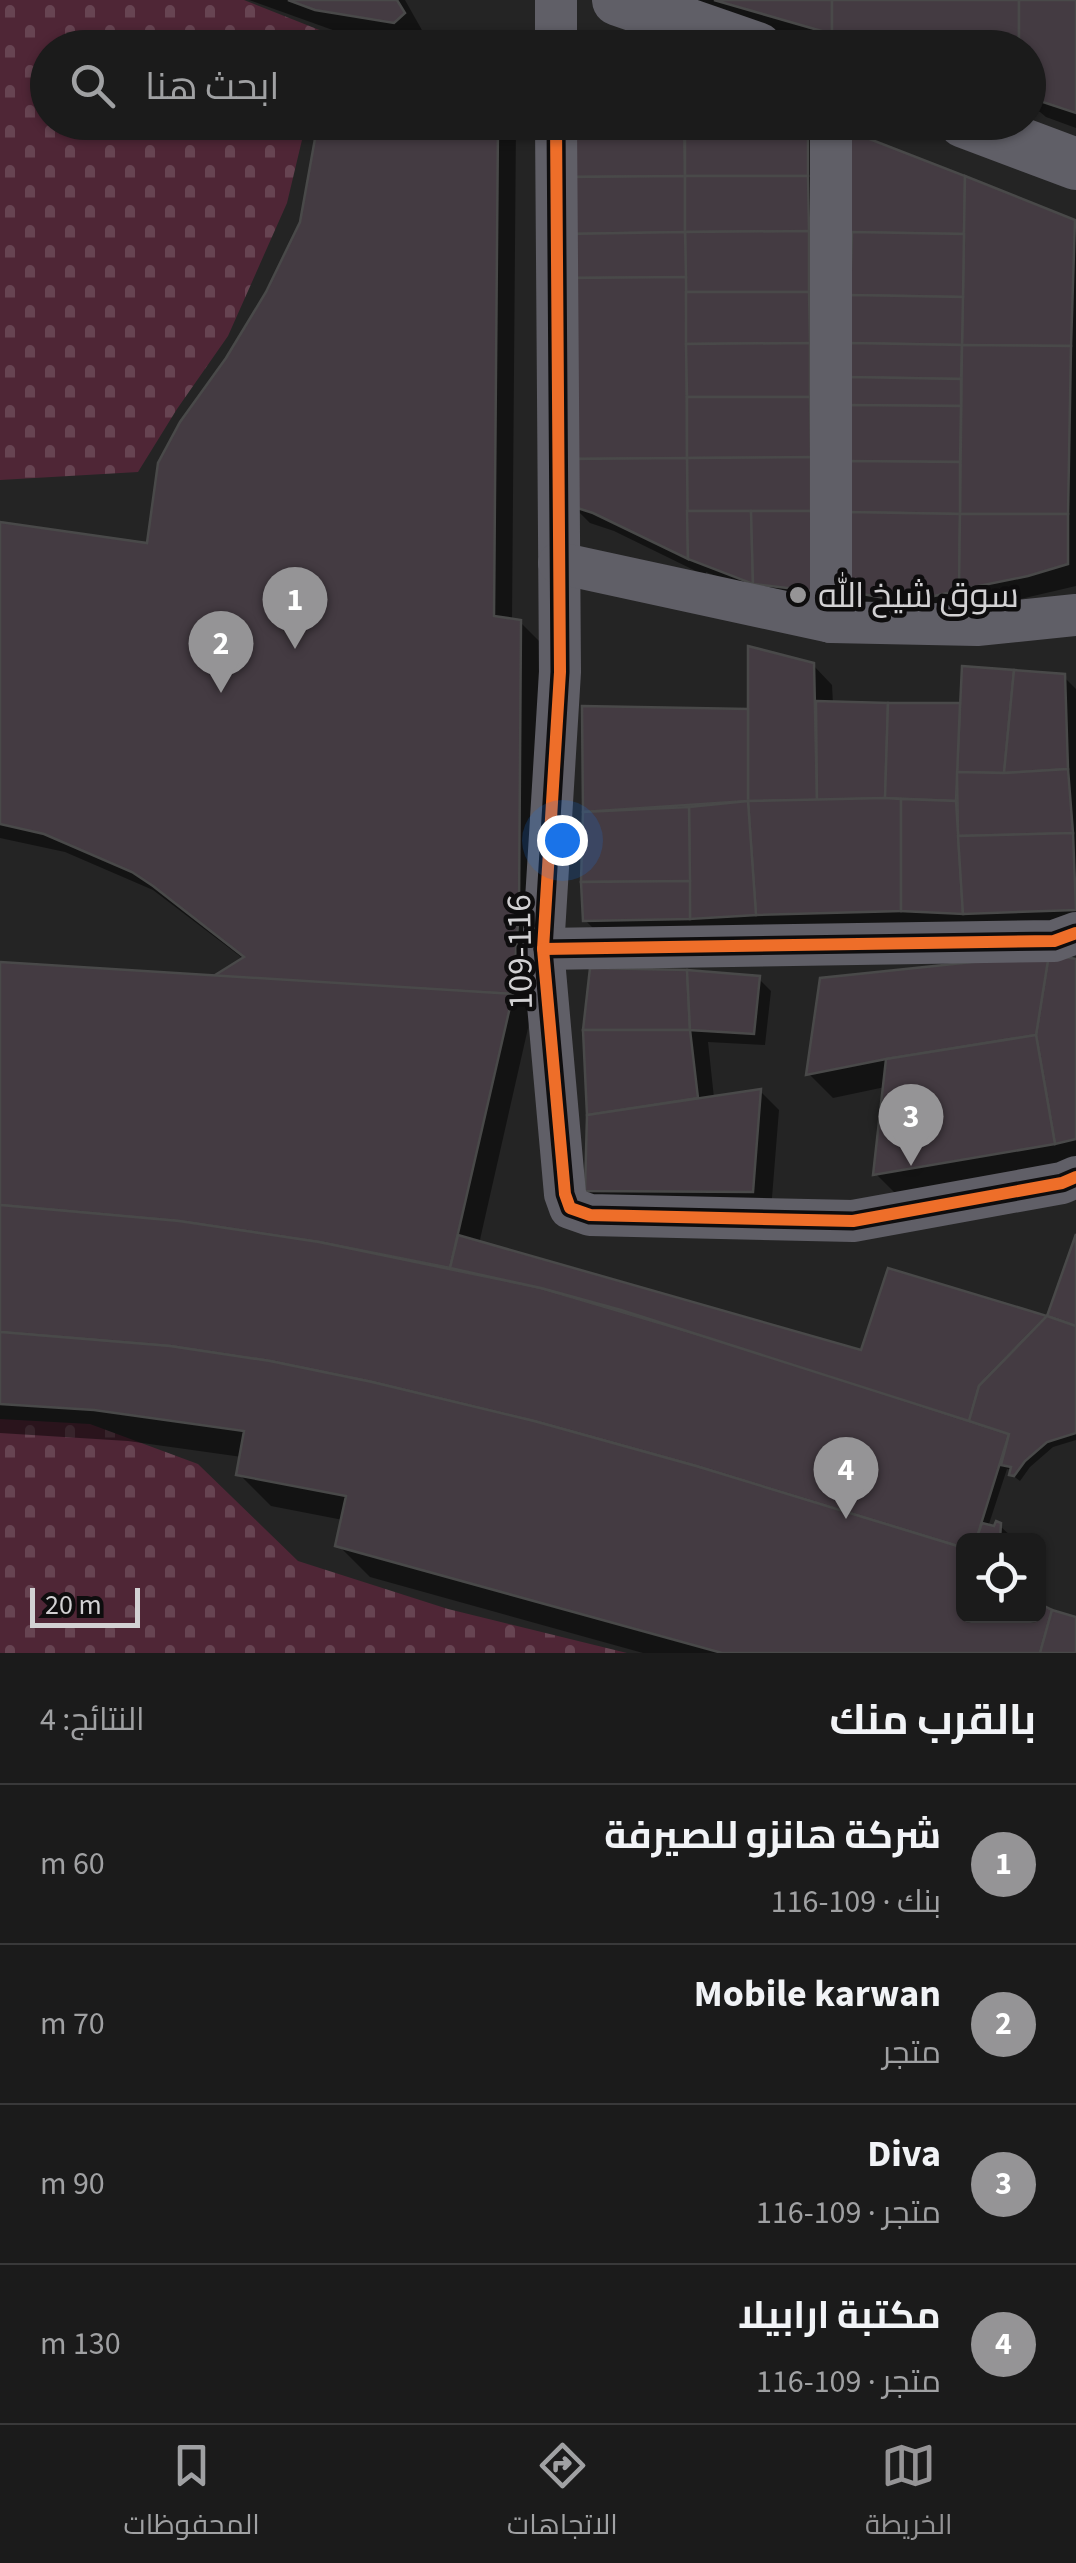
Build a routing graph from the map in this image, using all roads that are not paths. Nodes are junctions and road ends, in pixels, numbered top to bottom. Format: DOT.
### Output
graph roads {
  1 [pos="556,0"];
  2 [pos="618,0"];
  3 [pos="556,30"];
  4 [pos="705,30"];
  5 [pos="556,140"];
  6 [pos="830,140"];
  7 [pos="1012,140"];
  8 [pos="1076,164"];
  9 [pos="560,563"];
  10 [pos="1076,614"];
  11 [pos="831,622"];
  12 [pos="1076,933"];
  13 [pos="543,949"];
  14 [pos="1076,1177"];
  1 -- 3 [label="street"];
  2 -- 4 [label="street"];
  5 -- 9 [label="street, 109-116"];
  6 -- 11 [label="street"];
  7 -- 8 [label="street"];
  9 -- 11 [label="street"];
  9 -- 13 [label="street, 109-116"];
  10 -- 11 [label="street"];
  12 -- 13 [label="street"];
  13 -- 14 [label="street, 109-116"];
}
